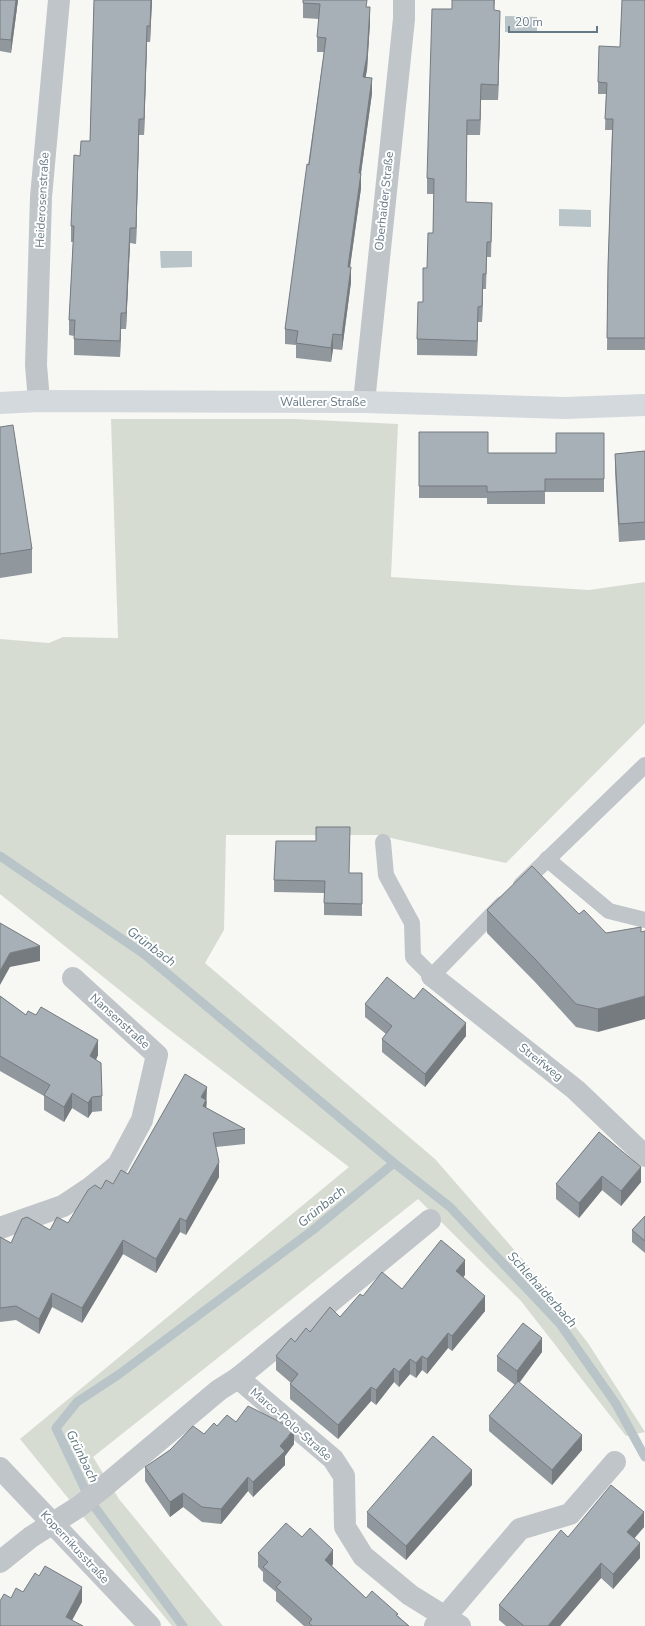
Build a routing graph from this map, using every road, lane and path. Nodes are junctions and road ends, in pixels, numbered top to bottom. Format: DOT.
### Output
graph roads {
  1 [pos="59,0"];
  2 [pos="404,0"];
  3 [pos="39,401"];
  4 [pos="364,402"];
  5 [pos="0,403"];
  6 [pos="645,405"];
  7 [pos="645,765"];
  8 [pos="383,842"];
  9 [pos="548,860"];
  10 [pos="645,920"];
  11 [pos="432,976"];
  12 [pos="73,978"];
  13 [pos="645,1156"];
  14 [pos="430,1220"];
  15 [pos="0,1228"];
  16 [pos="238,1378"];
  17 [pos="615,1462"];
  18 [pos="0,1468"];
  19 [pos="53,1523"];
  20 [pos="0,1562"];
  21 [pos="447,1623"];
  22 [pos="150,1626"];
  1 -- 3 [label="street, Heiderosenstraße"];
  2 -- 4 [label="street, Oberhaider Straße"];
  3 -- 4 [label="street, Wallerer Straße"];
  3 -- 5 [label="street, Wallerer Straße"];
  4 -- 6 [label="street, Wallerer Straße"];
  7 -- 9 [label="lane"];
  8 -- 11 [label="lane"];
  9 -- 10 [label="lane"];
  9 -- 11 [label="lane"];
  11 -- 13 [label="street, Streifweg"];
  12 -- 15 [label="street, Nansenstraße"];
  14 -- 16 [label="street, Marco-Polo-Straße"];
  16 -- 19 [label="street, Marco-Polo-Straße"];
  16 -- 21 [label="street, Marco-Polo-Straße"];
  17 -- 21 [label="street, Marco-Polo-Straße"];
  18 -- 19 [label="street, Kopernikusstraße"];
  19 -- 20 [label="street, Marco-Polo-Straße"];
  19 -- 22 [label="street, Kopernikusstraße"];
}
